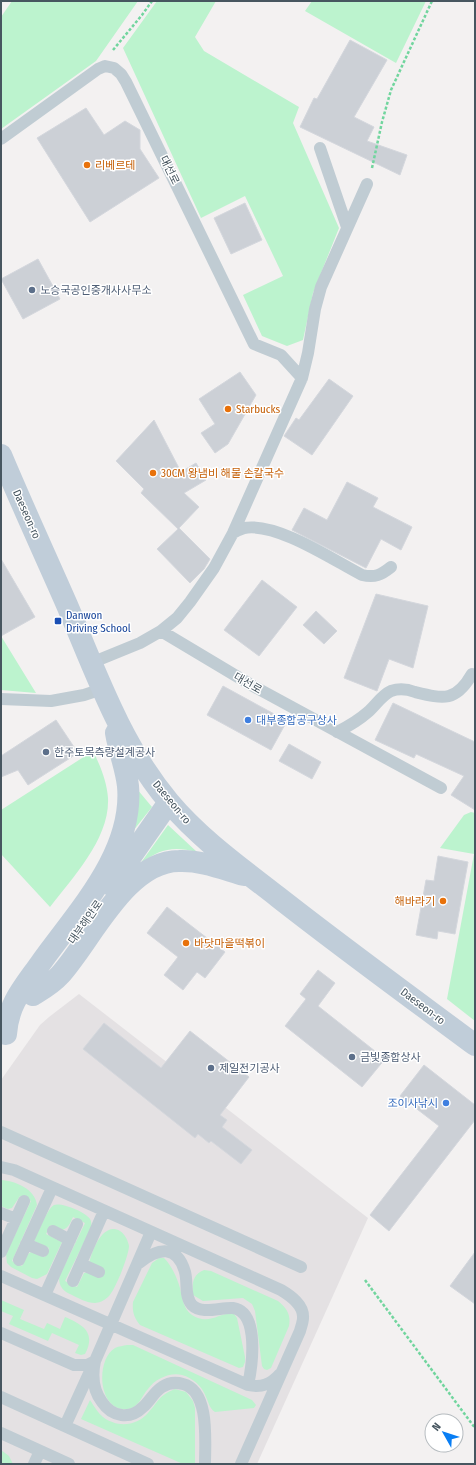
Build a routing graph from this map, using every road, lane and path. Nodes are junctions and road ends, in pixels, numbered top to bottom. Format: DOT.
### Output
graph roads {
  1 [pos="152,1"];
  2 [pos="432,1"];
  3 [pos="98,69"];
  4 [pos="1,139"];
  5 [pos="320,148"];
  6 [pos="367,184"];
  7 [pos="347,227"];
  8 [pos="302,378"];
  9 [pos="1,455"];
  10 [pos="233,533"];
  11 [pos="391,567"];
  12 [pos="161,631"];
  13 [pos="91,662"];
  14 [pos="472,674"];
  15 [pos="102,689"];
  16 [pos="1,699"];
  17 [pos="115,717"];
  18 [pos="338,732"];
  19 [pos="441,788"];
  20 [pos="169,802"];
  21 [pos="252,877"];
  22 [pos="33,995"];
  23 [pos="4,1038"];
  24 [pos="475,1045"];
  25 [pos="1,1132"];
  26 [pos="1,1167"];
  27 [pos="52,1188"];
  28 [pos="24,1201"];
  29 [pos="104,1211"];
  30 [pos="1,1213"];
  31 [pos="16,1219"];
  32 [pos="77,1224"];
  33 [pos="53,1231"];
  34 [pos="151,1232"];
  35 [pos="70,1240"];
  36 [pos="26,1244"];
  37 [pos="43,1251"];
  38 [pos="1,1252"];
  39 [pos="19,1260"];
  40 [pos="80,1264"];
  41 [pos="137,1264"];
  42 [pos="301,1267"];
  43 [pos="98,1272"];
  44 [pos="1,1276"];
  45 [pos="365,1280"];
  46 [pos="73,1281"];
  47 [pos="45,1295"];
  48 [pos="111,1324"];
  49 [pos="1,1334"];
  50 [pos="95,1361"];
  51 [pos="282,1372"];
  52 [pos="248,1385"];
  53 [pos="1,1397"];
  54 [pos="65,1426"];
  55 [pos="475,1428"];
  56 [pos="1,1433"];
  57 [pos="40,1451"];
  58 [pos="34,1464"];
  59 [pos="69,1464"];
  60 [pos="148,1464"];
  61 [pos="205,1464"];
  62 [pos="241,1464"];
  1 -- 3 [label="path"];
  2 -- 6 [label="path"];
  3 -- 4 [label="lane"];
  3 -- 8 [label="lane, 대선로"];
  5 -- 7 [label="lane"];
  6 -- 7 [label="lane"];
  7 -- 8 [label="lane"];
  8 -- 10 [label="lane"];
  9 -- 13 [label="street, Daeseon-ro"];
  10 -- 11 [label="lane"];
  10 -- 12 [label="lane"];
  12 -- 13 [label="lane"];
  12 -- 18 [label="lane, 대선로"];
  13 -- 15 [label="street, Daeseon-ro"];
  14 -- 18 [label="lane"];
  15 -- 16 [label="lane"];
  15 -- 17 [label="street, Daeseon-ro"];
  17 -- 20 [label="street, Daeseon-ro"];
  17 -- 23 [label="street"];
  18 -- 19 [label="lane, 대선로"];
  20 -- 21 [label="street, Daeseon-ro"];
  20 -- 22 [label="street, 대부해안로"];
  21 -- 22 [label="street"];
  21 -- 24 [label="street, Daeseon-ro"];
  22 -- 23 [label="street, 대부해안로"];
  25 -- 42 [label="lane"];
  26 -- 27 [label="lane"];
  27 -- 29 [label="lane"];
  27 -- 36 [label="lane"];
  28 -- 31 [label="lane"];
  29 -- 34 [label="lane"];
  29 -- 40 [label="lane"];
  30 -- 31 [label="lane"];
  31 -- 38 [label="lane"];
  32 -- 35 [label="lane"];
  33 -- 35 [label="lane"];
  34 -- 41 [label="lane"];
  34 -- 51 [label="lane"];
  35 -- 47 [label="lane"];
  36 -- 37 [label="lane"];
  36 -- 39 [label="lane"];
  40 -- 43 [label="lane"];
  40 -- 46 [label="lane"];
  41 -- 48 [label="lane"];
  41 -- 52 [label="lane"];
  44 -- 47 [label="lane"];
  45 -- 55 [label="path"];
  47 -- 48 [label="lane"];
  48 -- 50 [label="lane"];
  48 -- 52 [label="lane"];
  49 -- 50 [label="lane"];
  50 -- 54 [label="lane"];
  50 -- 61 [label="lane"];
  51 -- 52 [label="lane"];
  51 -- 62 [label="lane"];
  53 -- 54 [label="lane"];
  54 -- 60 [label="lane"];
  56 -- 57 [label="lane"];
  57 -- 58 [label="lane"];
  57 -- 59 [label="lane"];
}
